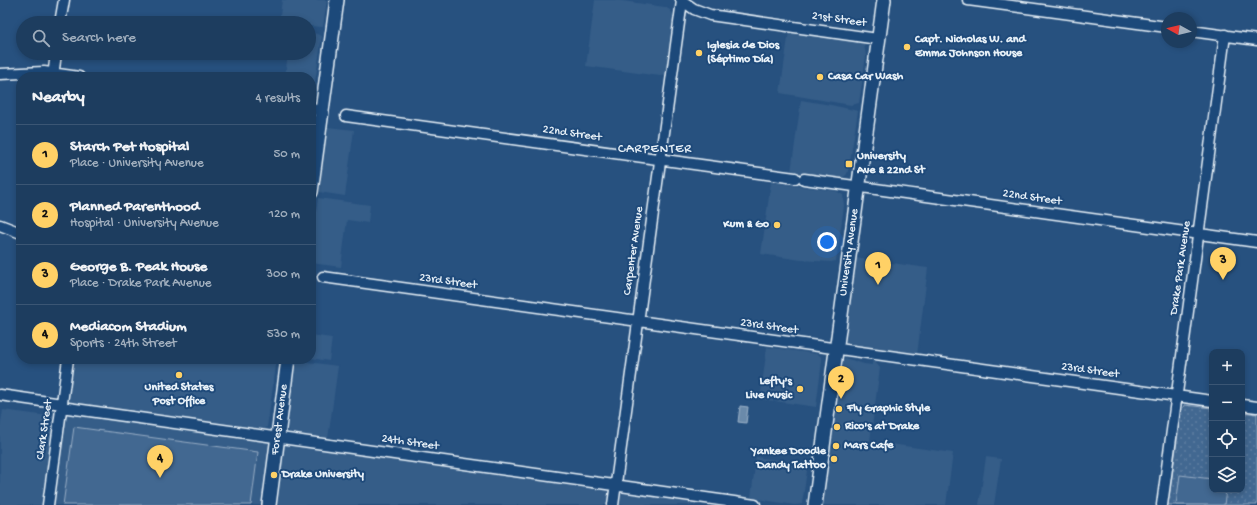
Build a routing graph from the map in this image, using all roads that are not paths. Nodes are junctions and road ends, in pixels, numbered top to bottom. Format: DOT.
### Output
graph roads {
  1 [pos="64,0"];
  2 [pos="337,0"];
  3 [pos="681,0"];
  4 [pos="884,0"];
  5 [pos="968,0"];
  6 [pos="61,16"];
  7 [pos="1161,26"];
  8 [pos="1197,32"];
  9 [pos="1225,35"];
  10 [pos="878,39"];
  11 [pos="1257,40"];
  12 [pos="55,60"];
  13 [pos="53,72"];
  14 [pos="16,73"];
  15 [pos="0,74"];
  16 [pos="316,110"];
  17 [pos="346,116"];
  18 [pos="660,160"];
  19 [pos="857,187"];
  20 [pos="0,225"];
  21 [pos="16,231"];
  22 [pos="1199,234"];
  23 [pos="1257,242"];
  24 [pos="323,277"];
  25 [pos="638,321"];
  26 [pos="836,349"];
  27 [pos="67,364"];
  28 [pos="287,364"];
  29 [pos="0,394"];
  30 [pos="1177,396"];
  31 [pos="1209,401"];
  32 [pos="62,405"];
  33 [pos="1245,405"];
  34 [pos="1257,407"];
  35 [pos="278,438"];
  36 [pos="615,485"];
  37 [pos="48,505"];
  38 [pos="269,505"];
  39 [pos="613,505"];
  40 [pos="755,505"];
  41 [pos="815,505"];
  42 [pos="1162,505"];
  1 -- 6 [label="street"];
  2 -- 16 [label="main road"];
  3 -- 10 [label="street, 21st Street"];
  3 -- 18 [label="street, Carpenter Avenue"];
  4 -- 10 [label="main road, University Avenue"];
  5 -- 7 [label="street"];
  8 -- 9 [label="street"];
  9 -- 11 [label="street"];
  9 -- 22 [label="street, Drake Park Avenue"];
  10 -- 19 [label="main road, University Avenue"];
  12 -- 13 [label="street"];
  14 -- 15 [label="street"];
  17 -- 18 [label="street, 22nd Street"];
  18 -- 19 [label="street, 22nd Street"];
  18 -- 25 [label="street, Carpenter Avenue"];
  19 -- 22 [label="street, 22nd Street"];
  19 -- 26 [label="main road, University Avenue"];
  20 -- 21 [label="street"];
  22 -- 23 [label="street, 22nd Street"];
  22 -- 30 [label="street, Drake Park Avenue"];
  24 -- 25 [label="street, 23rd Street"];
  25 -- 26 [label="street, 23rd Street"];
  25 -- 36 [label="street, Carpenter Avenue"];
  26 -- 30 [label="street, 23rd Street"];
  26 -- 41 [label="main road, University Avenue"];
  27 -- 32 [label="street, Clark Street"];
  28 -- 35 [label="main road, Forest Avenue"];
  29 -- 32 [label="street, 24th Street"];
  30 -- 31 [label="street, 23rd Street"];
  30 -- 42 [label="street, Drake Park Avenue"];
  32 -- 35 [label="street, 24th Street"];
  32 -- 37 [label="street, Clark Street"];
  33 -- 34 [label="street"];
  35 -- 36 [label="street, 24th Street"];
  35 -- 38 [label="main road, Forest Avenue"];
  36 -- 39 [label="street, Carpenter Avenue"];
  36 -- 40 [label="street, 24th Street"];
}
